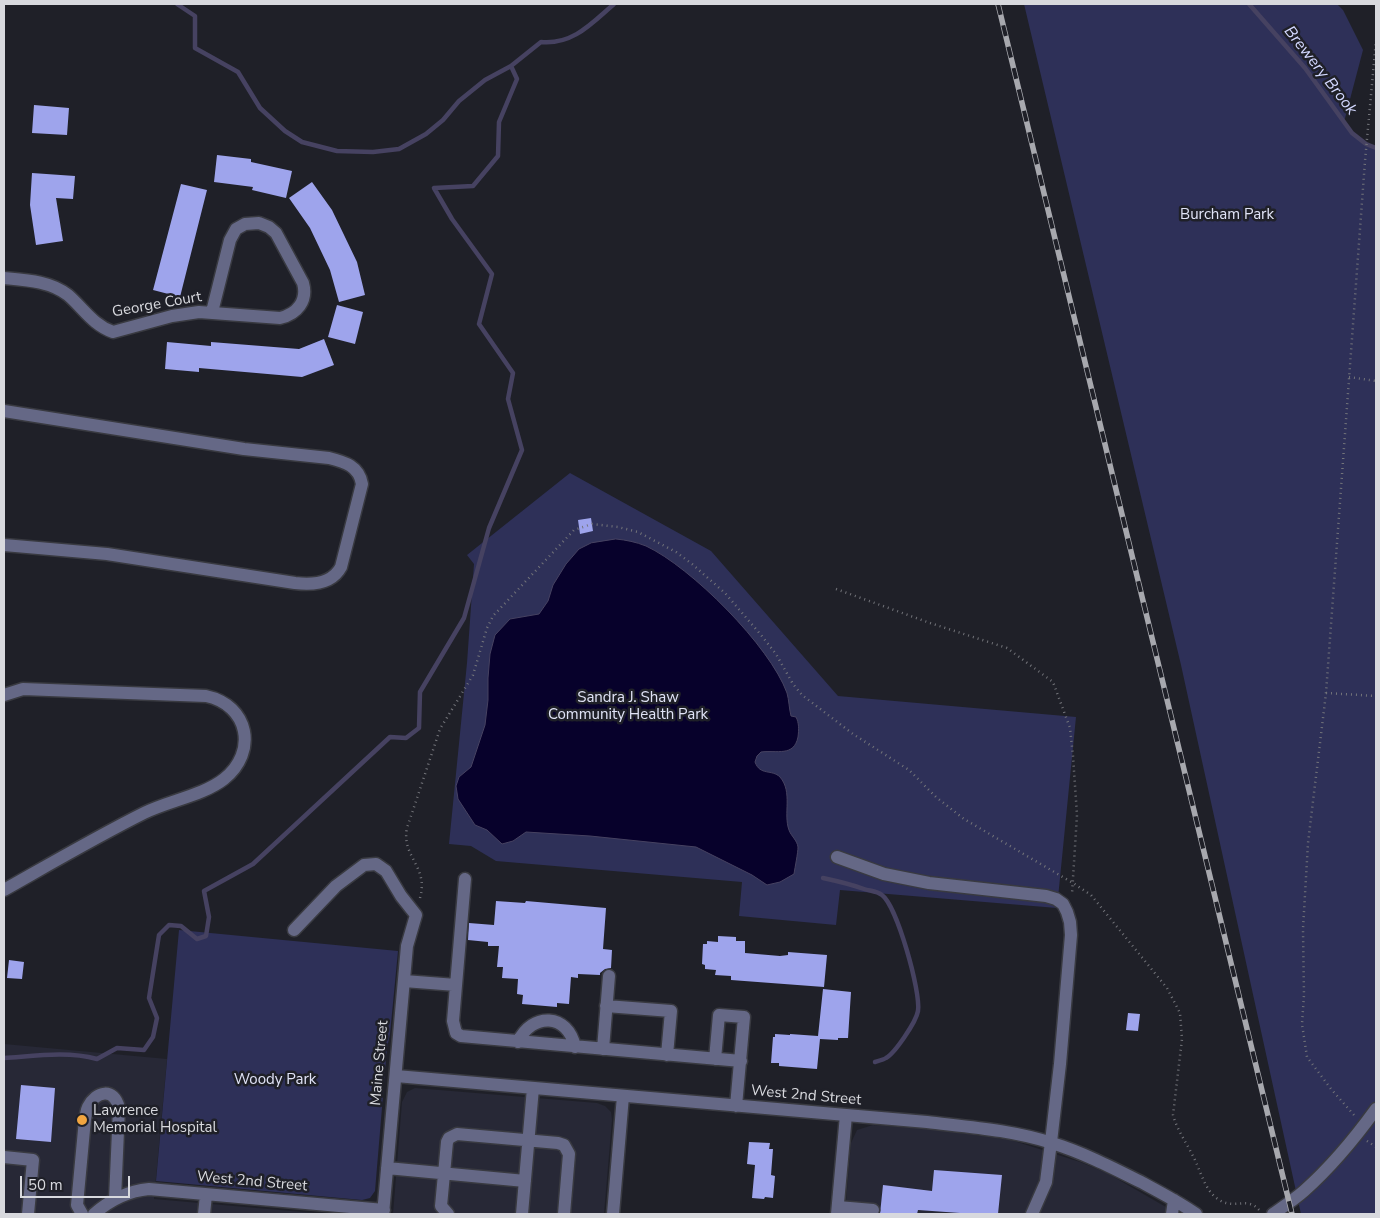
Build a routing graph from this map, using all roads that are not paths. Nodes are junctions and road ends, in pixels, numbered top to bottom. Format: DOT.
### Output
graph roads {
  1 [pos="4,278"];
  2 [pos="212,312"];
  3 [pos="4,411"];
  4 [pos="4,545"];
  5 [pos="4,695"];
  6 [pos="837,857"];
  7 [pos="465,879"];
  8 [pos="4,890"];
  9 [pos="294,930"];
  10 [pos="609,976"];
  11 [pos="404,981"];
  12 [pos="456,985"];
  13 [pos="606,1006"];
  14 [pos="518,1042"];
  15 [pos="575,1047"];
  16 [pos="603,1049"];
  17 [pos="667,1055"];
  18 [pos="715,1059"];
  19 [pos="741,1061"];
  20 [pos="396,1076"];
  21 [pos="533,1088"];
  22 [pos="623,1096"];
  23 [pos="736,1106"];
  24 [pos="1376,1109"];
  25 [pos="846,1115"];
  26 [pos="528,1140"];
  27 [pos="1052,1142"];
  28 [pos="4,1157"];
  29 [pos="387,1168"];
  30 [pos="444,1173"];
  31 [pos="525,1180"];
  32 [pos="206,1195"];
  33 [pos="115,1199"];
  34 [pos="1174,1200"];
  35 [pos="320,1210"];
  36 [pos="873,1210"];
  37 [pos="837,1211"];
  38 [pos="383,1212"];
  39 [pos="28,1214"];
  40 [pos="82,1214"];
  41 [pos="94,1214"];
  42 [pos="204,1214"];
  43 [pos="448,1214"];
  44 [pos="522,1214"];
  45 [pos="564,1214"];
  46 [pos="613,1214"];
  47 [pos="1032,1214"];
  48 [pos="1172,1214"];
  49 [pos="1196,1214"];
  50 [pos="1273,1214"];
  1 -- 2 [label="street, George Court"];
  2 -- 2 [label="street, George Court"];
  3 -- 4 [label="street"];
  5 -- 8 [label="street"];
  6 -- 27 [label="street"];
  7 -- 12 [label="street"];
  9 -- 11 [label="street, Maine Street"];
  10 -- 13 [label="street"];
  11 -- 12 [label="street"];
  11 -- 20 [label="street, Maine Street"];
  12 -- 14 [label="street"];
  13 -- 16 [label="street"];
  13 -- 17 [label="street"];
  14 -- 15 [label="street"];
  14 -- 15 [label="street"];
  15 -- 16 [label="street"];
  16 -- 17 [label="street"];
  17 -- 18 [label="street"];
  18 -- 19 [label="street"];
  18 -- 19 [label="street"];
  19 -- 23 [label="street"];
  20 -- 21 [label="street, West 2nd Street"];
  20 -- 29 [label="street, Maine Street"];
  21 -- 22 [label="street, West 2nd Street"];
  21 -- 26 [label="street"];
  22 -- 23 [label="street, West 2nd Street"];
  22 -- 46 [label="street"];
  23 -- 25 [label="street, West 2nd Street"];
  24 -- 50 [label="street"];
  25 -- 27 [label="street, West 2nd Street"];
  25 -- 37 [label="street"];
  26 -- 30 [label="street"];
  26 -- 31 [label="street"];
  26 -- 45 [label="street"];
  27 -- 34 [label="street, West 2nd Street"];
  27 -- 47 [label="street"];
  28 -- 39 [label="street"];
  29 -- 30 [label="street"];
  29 -- 38 [label="street, Maine Street"];
  30 -- 31 [label="street"];
  30 -- 43 [label="street"];
  31 -- 44 [label="street"];
  32 -- 33 [label="street, West 2nd Street"];
  32 -- 35 [label="street, West 2nd Street"];
  32 -- 42 [label="street"];
  33 -- 40 [label="street"];
  33 -- 41 [label="street, West 2nd Street"];
  34 -- 48 [label="street"];
  34 -- 49 [label="street, West 2nd Street"];
  35 -- 38 [label="street, West 2nd Street"];
  36 -- 37 [label="street"];
}
